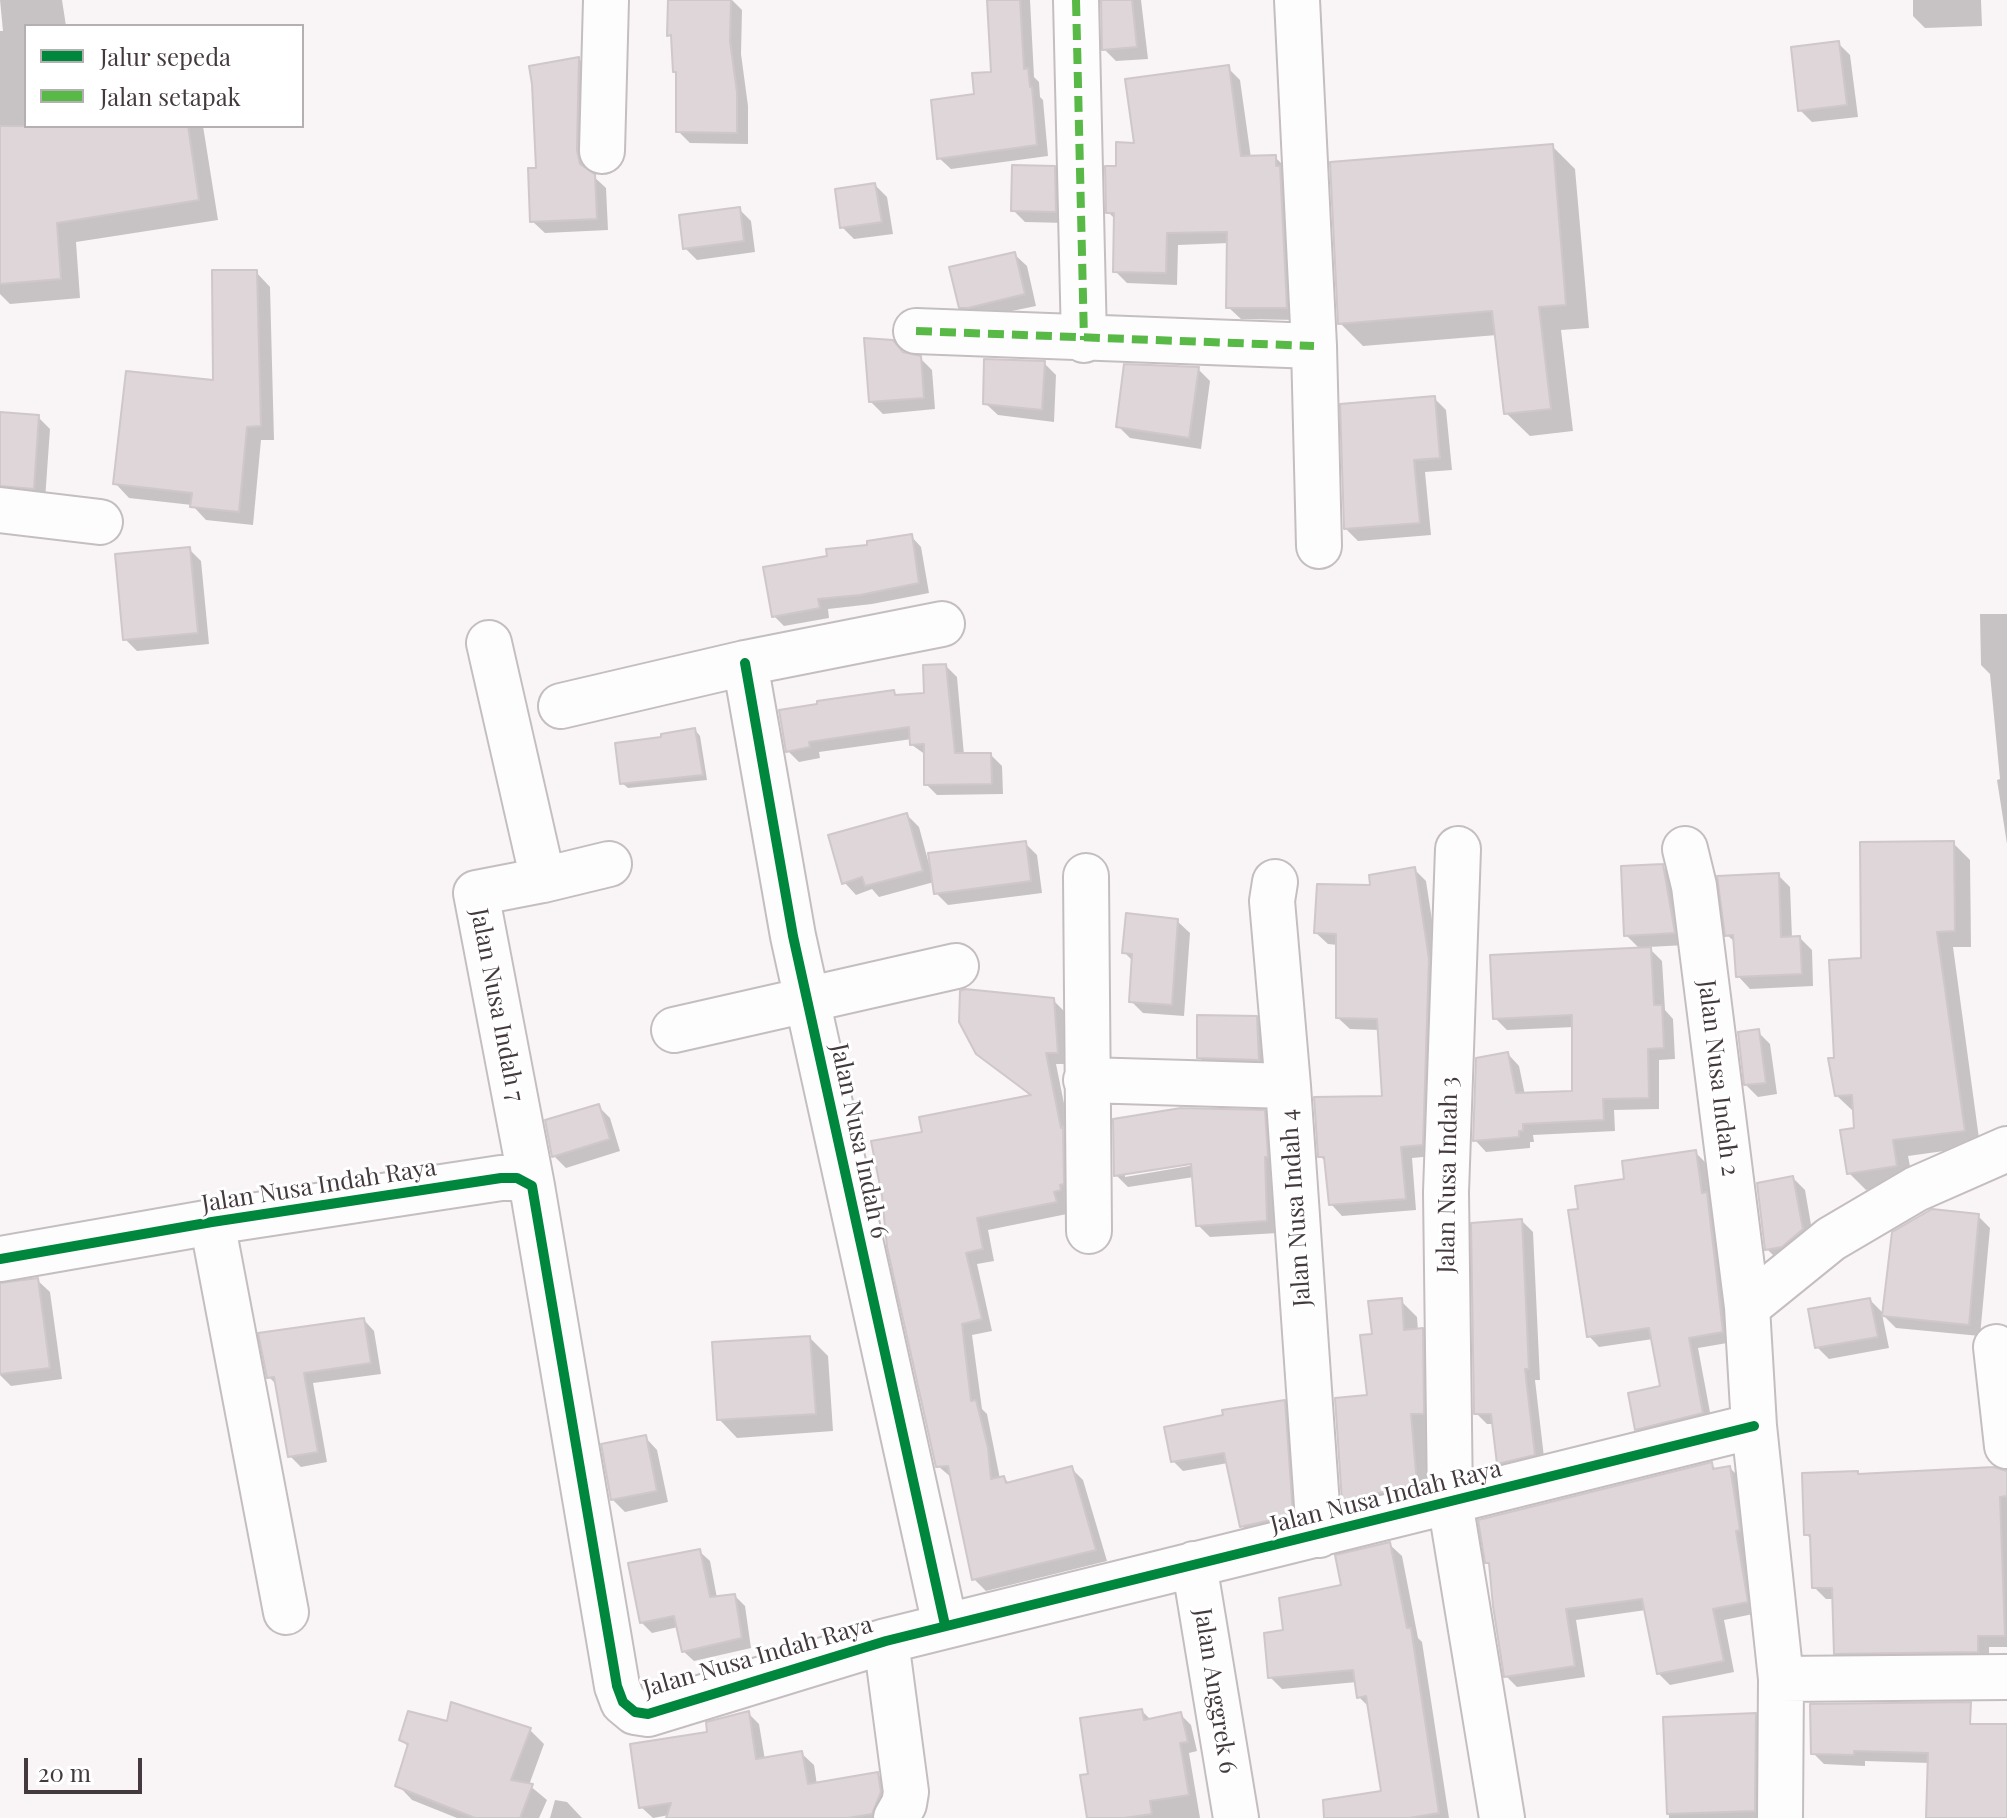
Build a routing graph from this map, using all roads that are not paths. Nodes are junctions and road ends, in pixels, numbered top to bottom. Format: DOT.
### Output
graph roads {
  1 [pos="606,0"];
  2 [pos="1076,0"];
  3 [pos="1297,0"];
  4 [pos="602,151"];
  5 [pos="916,331"];
  6 [pos="1084,340"];
  7 [pos="1314,346"];
  8 [pos="0,510"];
  9 [pos="100,522"];
  10 [pos="1319,546"];
  11 [pos="942,624"];
  12 [pos="489,643"];
  13 [pos="745,663"];
  14 [pos="561,706"];
  15 [pos="1458,849"];
  16 [pos="1685,849"];
  17 [pos="609,864"];
  18 [pos="1086,876"];
  19 [pos="543,880"];
  20 [pos="1275,882"];
  21 [pos="956,966"];
  22 [pos="807,999"];
  23 [pos="674,1030"];
  24 [pos="1086,1080"];
  25 [pos="1288,1086"];
  26 [pos="2007,1149"];
  27 [pos="532,1186"];
  28 [pos="212,1222"];
  29 [pos="1089,1231"];
  30 [pos="0,1259"];
  31 [pos="1747,1307"];
  32 [pos="1996,1347"];
  33 [pos="1754,1426"];
  34 [pos="2007,1446"];
  35 [pos="1450,1502"];
  36 [pos="1319,1535"];
  37 [pos="1194,1564"];
  38 [pos="286,1612"];
  39 [pos="945,1625"];
  40 [pos="886,1641"];
  41 [pos="2007,1677"];
  42 [pos="1781,1679"];
  43 [pos="896,1818"];
  44 [pos="1236,1818"];
  45 [pos="1502,1818"];
  46 [pos="1780,1818"];
  1 -- 4 [label="street"];
  2 -- 6 [label="street"];
  3 -- 7 [label="street"];
  5 -- 6 [label="street"];
  6 -- 7 [label="street"];
  7 -- 10 [label="street"];
  8 -- 9 [label="street"];
  11 -- 13 [label="street"];
  12 -- 19 [label="street"];
  13 -- 14 [label="street"];
  13 -- 22 [label="street, Jalan Nusa Indah 6"];
  15 -- 35 [label="street, Jalan Nusa Indah 3"];
  16 -- 31 [label="street, Jalan Nusa Indah 2"];
  17 -- 19 [label="street"];
  18 -- 24 [label="street"];
  19 -- 27 [label="street, Jalan Nusa Indah 7"];
  20 -- 25 [label="street, Jalan Nusa Indah 4"];
  21 -- 22 [label="street"];
  22 -- 23 [label="street"];
  22 -- 39 [label="street, Jalan Nusa Indah 6"];
  24 -- 25 [label="street"];
  24 -- 29 [label="street"];
  25 -- 36 [label="street, Jalan Nusa Indah 4"];
  26 -- 31 [label="street"];
  27 -- 28 [label="street, Jalan Nusa Indah Raya"];
  27 -- 40 [label="street, Jalan Nusa Indah Raya"];
  28 -- 30 [label="street, Jalan Nusa Indah Raya"];
  28 -- 38 [label="street"];
  31 -- 33 [label="street, Jalan Nusa Indah 2"];
  32 -- 34 [label="street"];
  33 -- 35 [label="street, Jalan Nusa Indah Raya"];
  33 -- 42 [label="street, Jalan Nusa Indah 2"];
  35 -- 36 [label="street, Jalan Nusa Indah Raya"];
  35 -- 45 [label="street, Jalan Nusa Indah 3"];
  36 -- 37 [label="street, Jalan Nusa Indah Raya"];
  37 -- 39 [label="street, Jalan Nusa Indah Raya"];
  37 -- 44 [label="street, Jalan Anggrek 6"];
  39 -- 40 [label="street, Jalan Nusa Indah Raya"];
  40 -- 43 [label="street"];
  41 -- 42 [label="street"];
  42 -- 46 [label="street, Jalan Nusa Indah 2"];
}
